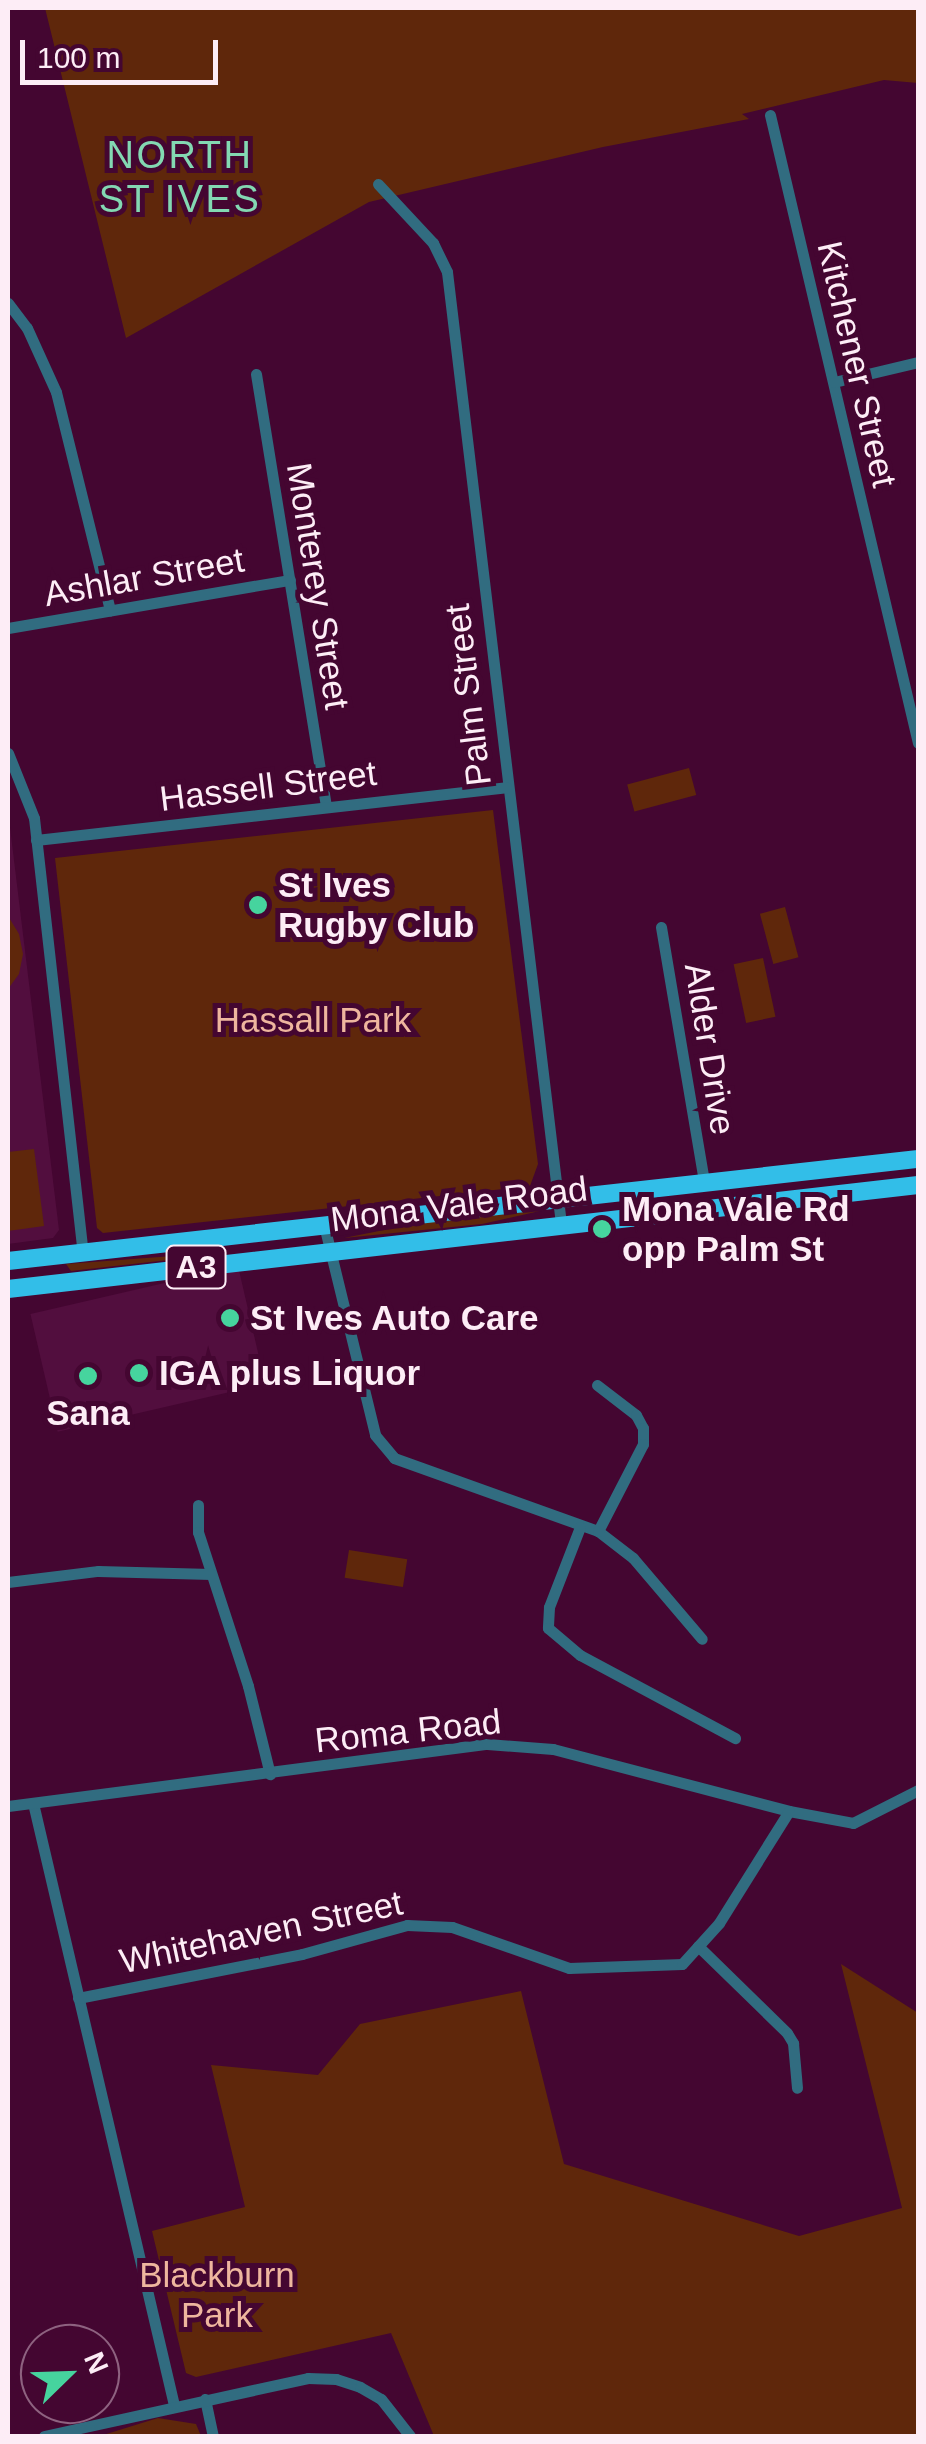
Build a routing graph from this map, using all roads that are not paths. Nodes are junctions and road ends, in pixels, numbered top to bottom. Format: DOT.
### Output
graph roads {
  1 [pos="770,115"];
  2 [pos="378,184"];
  3 [pos="8,304"];
  4 [pos="918,362"];
  5 [pos="256,374"];
  6 [pos="834,382"];
  7 [pos="290,580"];
  8 [pos="110,610"];
  9 [pos="8,628"];
  10 [pos="918,743"];
  11 [pos="8,753"];
  12 [pos="506,787"];
  13 [pos="326,806"];
  14 [pos="36,840"];
  15 [pos="662,926"];
  16 [pos="918,1159"];
  17 [pos="704,1180"];
  18 [pos="918,1184"];
  19 [pos="558,1199"];
  20 [pos="561,1224"];
  21 [pos="324,1225"];
  22 [pos="84,1252"];
  23 [pos="330,1252"];
  24 [pos="8,1260"];
  25 [pos="8,1288"];
  26 [pos="597,1386"];
  27 [pos="198,1505"];
  28 [pos="580,1527"];
  29 [pos="598,1532"];
  30 [pos="211,1574"];
  31 [pos="8,1582"];
  32 [pos="702,1639"];
  33 [pos="735,1738"];
  34 [pos="270,1774"];
  35 [pos="918,1790"];
  36 [pos="33,1803"];
  37 [pos="8,1806"];
  38 [pos="789,1812"];
  39 [pos="698,1946"];
  40 [pos="78,1998"];
  41 [pos="797,2088"];
  42 [pos="205,2398"];
  43 [pos="174,2405"];
  44 [pos="44,2436"];
  45 [pos="214,2436"];
  46 [pos="410,2436"];
  1 -- 6 [label="street, Kitchener Street"];
  2 -- 12 [label="street, Palm Street"];
  3 -- 8 [label="street"];
  4 -- 6 [label="street"];
  5 -- 7 [label="street, Monterey Street"];
  6 -- 10 [label="street, Kitchener Street"];
  7 -- 8 [label="street, Ashlar Street"];
  7 -- 13 [label="street, Monterey Street"];
  8 -- 9 [label="street, Ashlar Street"];
  11 -- 14 [label="street"];
  12 -- 13 [label="street, Hassell Street"];
  12 -- 19 [label="street, Palm Street"];
  13 -- 14 [label="street, Hassell Street"];
  14 -- 22 [label="street"];
  15 -- 17 [label="street, Alder Drive"];
  16 -- 17 [label="highway, Mona Vale Road / A3"];
  17 -- 19 [label="highway, Mona Vale Road / A3"];
  18 -- 20 [label="highway, Mona Vale Road / A3"];
  19 -- 20 [label="street, Palm Street"];
  19 -- 21 [label="highway, Mona Vale Road / A3"];
  20 -- 23 [label="highway, Mona Vale Road / A3"];
  21 -- 22 [label="highway, Mona Vale Road / A3"];
  21 -- 23 [label="street"];
  22 -- 24 [label="highway, Mona Vale Road / A3"];
  23 -- 25 [label="highway, Mona Vale Road / A3"];
  23 -- 28 [label="street"];
  26 -- 29 [label="street"];
  27 -- 30 [label="street"];
  28 -- 29 [label="street"];
  28 -- 33 [label="street"];
  29 -- 32 [label="street"];
  30 -- 31 [label="street"];
  30 -- 34 [label="street"];
  34 -- 36 [label="street, Roma Road"];
  34 -- 38 [label="street, Roma Road"];
  35 -- 38 [label="street, Roma Road"];
  36 -- 37 [label="street, Roma Road"];
  36 -- 40 [label="street"];
  38 -- 39 [label="street, Whitehaven Street"];
  39 -- 40 [label="street, Whitehaven Street"];
  39 -- 41 [label="street"];
  40 -- 43 [label="street"];
  42 -- 43 [label="street"];
  42 -- 45 [label="street"];
  42 -- 46 [label="street"];
  43 -- 44 [label="street"];
}
